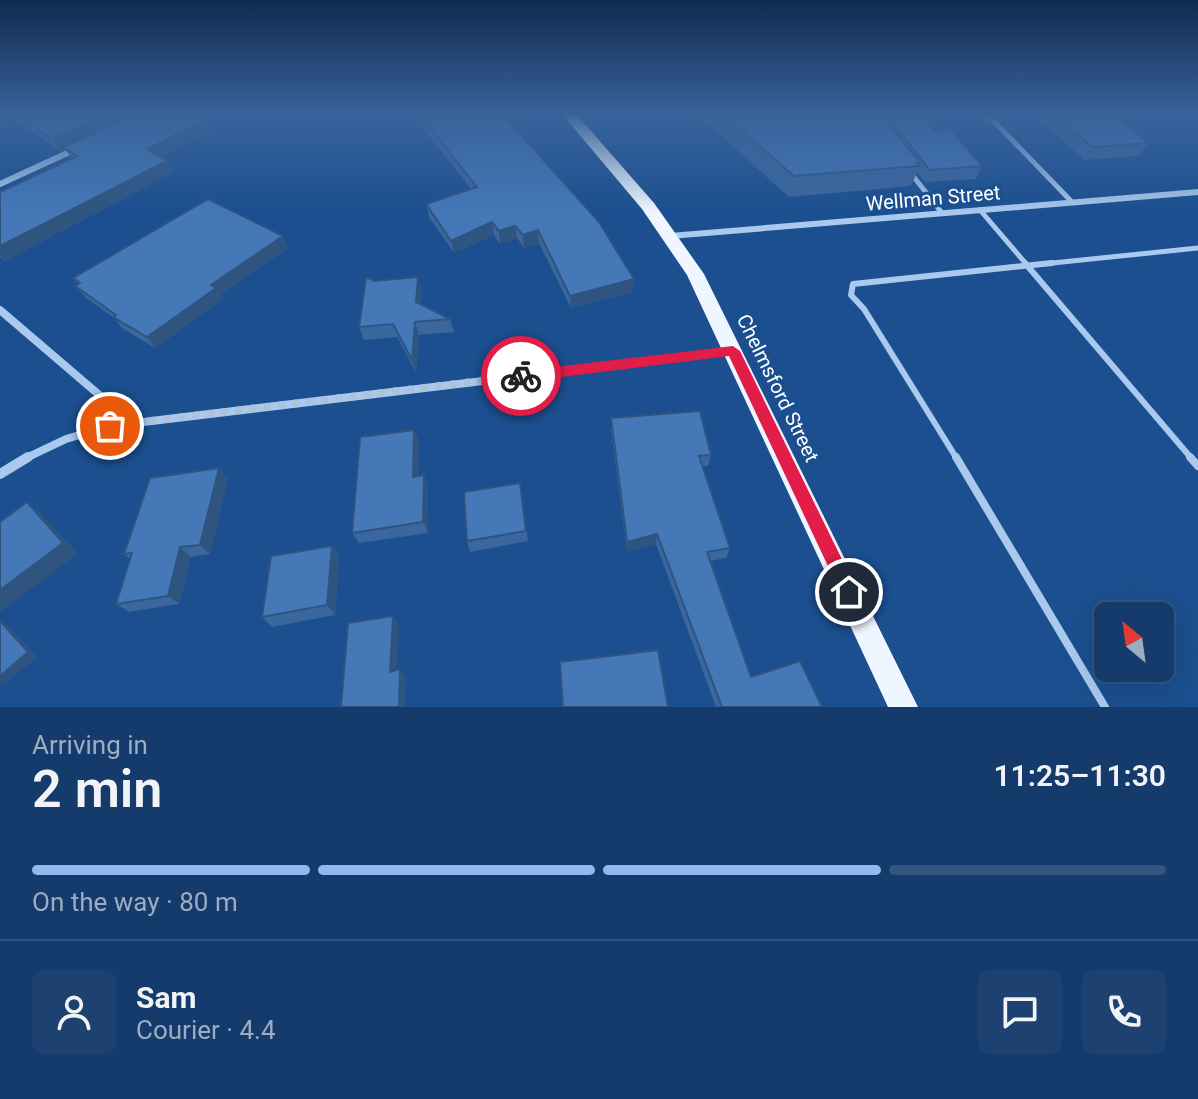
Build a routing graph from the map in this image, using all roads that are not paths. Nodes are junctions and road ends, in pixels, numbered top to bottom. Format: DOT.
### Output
graph roads {
  1 [pos="81,147"];
  2 [pos="596,147"];
  3 [pos="1019,147"];
  4 [pos="903,164"];
  5 [pos="0,184"];
  6 [pos="1198,192"];
  7 [pos="1072,202"];
  8 [pos="980,210"];
  9 [pos="942,213"];
  10 [pos="670,236"];
  11 [pos="1198,248"];
  12 [pos="1028,266"];
  13 [pos="0,310"];
  14 [pos="733,351"];
  15 [pos="132,423"];
  16 [pos="1198,466"];
  17 [pos="0,474"];
  18 [pos="903,707"];
  19 [pos="1105,707"];
  1 -- 5 [label="street"];
  2 -- 10 [label="main road, Chelmsford Street"];
  3 -- 7 [label="lane"];
  4 -- 9 [label="lane"];
  6 -- 7 [label="street, Wellman Street"];
  7 -- 8 [label="street, Wellman Street"];
  8 -- 9 [label="street, Wellman Street"];
  8 -- 12 [label="lane"];
  9 -- 10 [label="street, Wellman Street"];
  10 -- 14 [label="main road, Chelmsford Street"];
  11 -- 12 [label="lane"];
  12 -- 16 [label="lane"];
  12 -- 19 [label="lane"];
  13 -- 15 [label="street"];
  14 -- 15 [label="street"];
  14 -- 18 [label="main road, Chelmsford Street"];
  15 -- 17 [label="street"];
}
